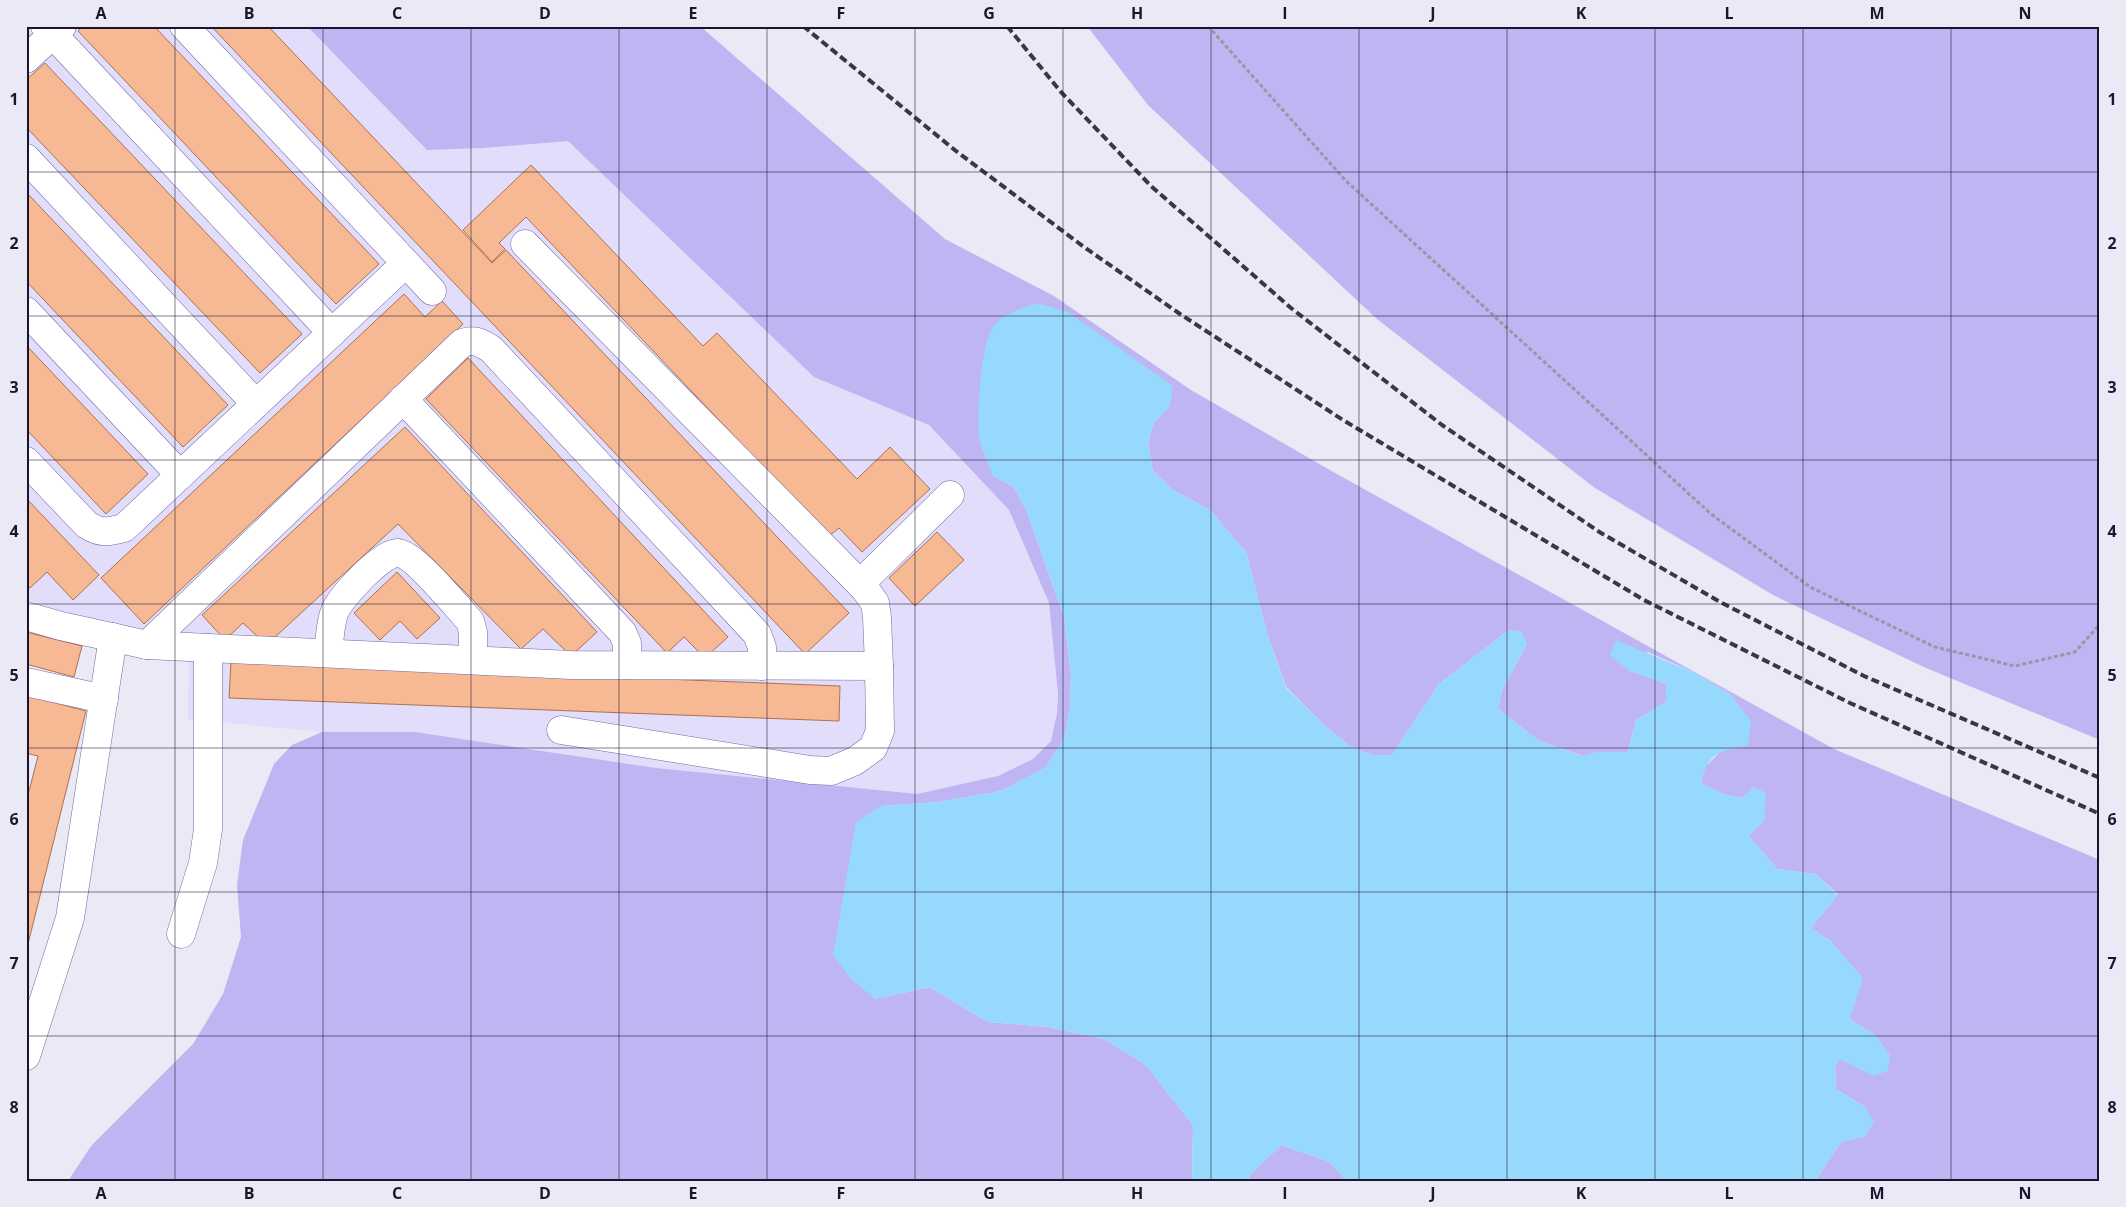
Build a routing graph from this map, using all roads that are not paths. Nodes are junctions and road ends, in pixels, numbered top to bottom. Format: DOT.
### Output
graph roads {
  1 [pos="184,26"];
  2 [pos="53,29"];
  3 [pos="26,59"];
  4 [pos="26,158"];
  5 [pos="525,244"];
  6 [pos="406,263"];
  7 [pos="432,291"];
  8 [pos="26,311"];
  9 [pos="332,333"];
  10 [pos="403,400"];
  11 [pos="256,404"];
  12 [pos="26,461"];
  13 [pos="180,475"];
  14 [pos="950,495"];
  15 [pos="860,584"];
  16 [pos="26,616"];
  17 [pos="113,637"];
  18 [pos="147,645"];
  19 [pos="208,648"];
  20 [pos="328,652"];
  21 [pos="473,660"];
  22 [pos="627,665"];
  23 [pos="762,666"];
  24 [pos="880,666"];
  25 [pos="26,682"];
  26 [pos="104,699"];
  27 [pos="561,730"];
  28 [pos="181,934"];
  29 [pos="26,1056"];
  1 -- 6 [label="lane"];
  2 -- 3 [label="lane"];
  2 -- 9 [label="lane"];
  4 -- 11 [label="lane"];
  5 -- 15 [label="lane"];
  6 -- 7 [label="lane"];
  6 -- 9 [label="lane"];
  8 -- 13 [label="lane"];
  9 -- 11 [label="lane"];
  10 -- 18 [label="lane"];
  10 -- 22 [label="lane"];
  10 -- 23 [label="lane"];
  11 -- 13 [label="lane"];
  12 -- 13 [label="lane"];
  14 -- 15 [label="lane"];
  15 -- 24 [label="lane"];
  16 -- 17 [label="lane"];
  17 -- 18 [label="lane"];
  17 -- 26 [label="lane"];
  18 -- 19 [label="lane"];
  19 -- 20 [label="lane"];
  19 -- 28 [label="lane"];
  20 -- 21 [label="lane"];
  20 -- 21 [label="lane"];
  21 -- 22 [label="lane"];
  22 -- 23 [label="lane"];
  23 -- 24 [label="lane"];
  24 -- 27 [label="lane"];
  25 -- 26 [label="lane"];
  26 -- 29 [label="lane"];
}
